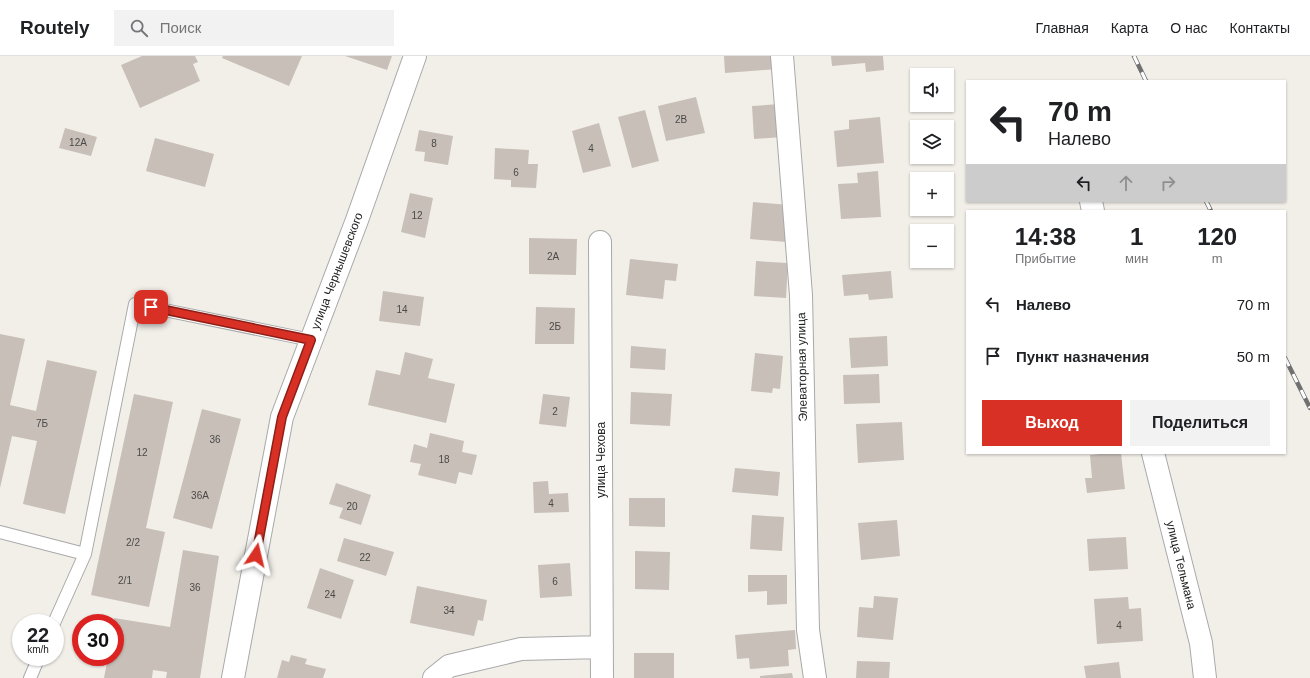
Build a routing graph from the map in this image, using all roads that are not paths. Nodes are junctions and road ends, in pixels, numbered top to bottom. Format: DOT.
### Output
graph roads {
  1 [pos="415,56"];
  2 [pos="782,56"];
  3 [pos="600,242"];
  4 [pos="311,340"];
  5 [pos="1153,454"];
  6 [pos="0,532"];
  7 [pos="85,554"];
  8 [pos="58,614"];
  9 [pos="602,647"];
  10 [pos="35,666"];
  11 [pos="30,678"];
  12 [pos="233,678"];
  13 [pos="434,678"];
  14 [pos="602,678"];
  15 [pos="815,678"];
  16 [pos="1205,678"];
  1 -- 4 [label="street, улица Чернышевского"];
  2 -- 15 [label="street, Элеваторная улица"];
  3 -- 9 [label="street, улица Чехова"];
  4 -- 7 [label="lane"];
  4 -- 12 [label="street, улица Чернышевского"];
  5 -- 16 [label="street, улица Тельмана"];
  6 -- 7 [label="lane"];
  7 -- 8 [label="lane"];
  9 -- 13 [label="street"];
  9 -- 14 [label="street, улица Чехова"];
  10 -- 11 [label="lane"];
}
